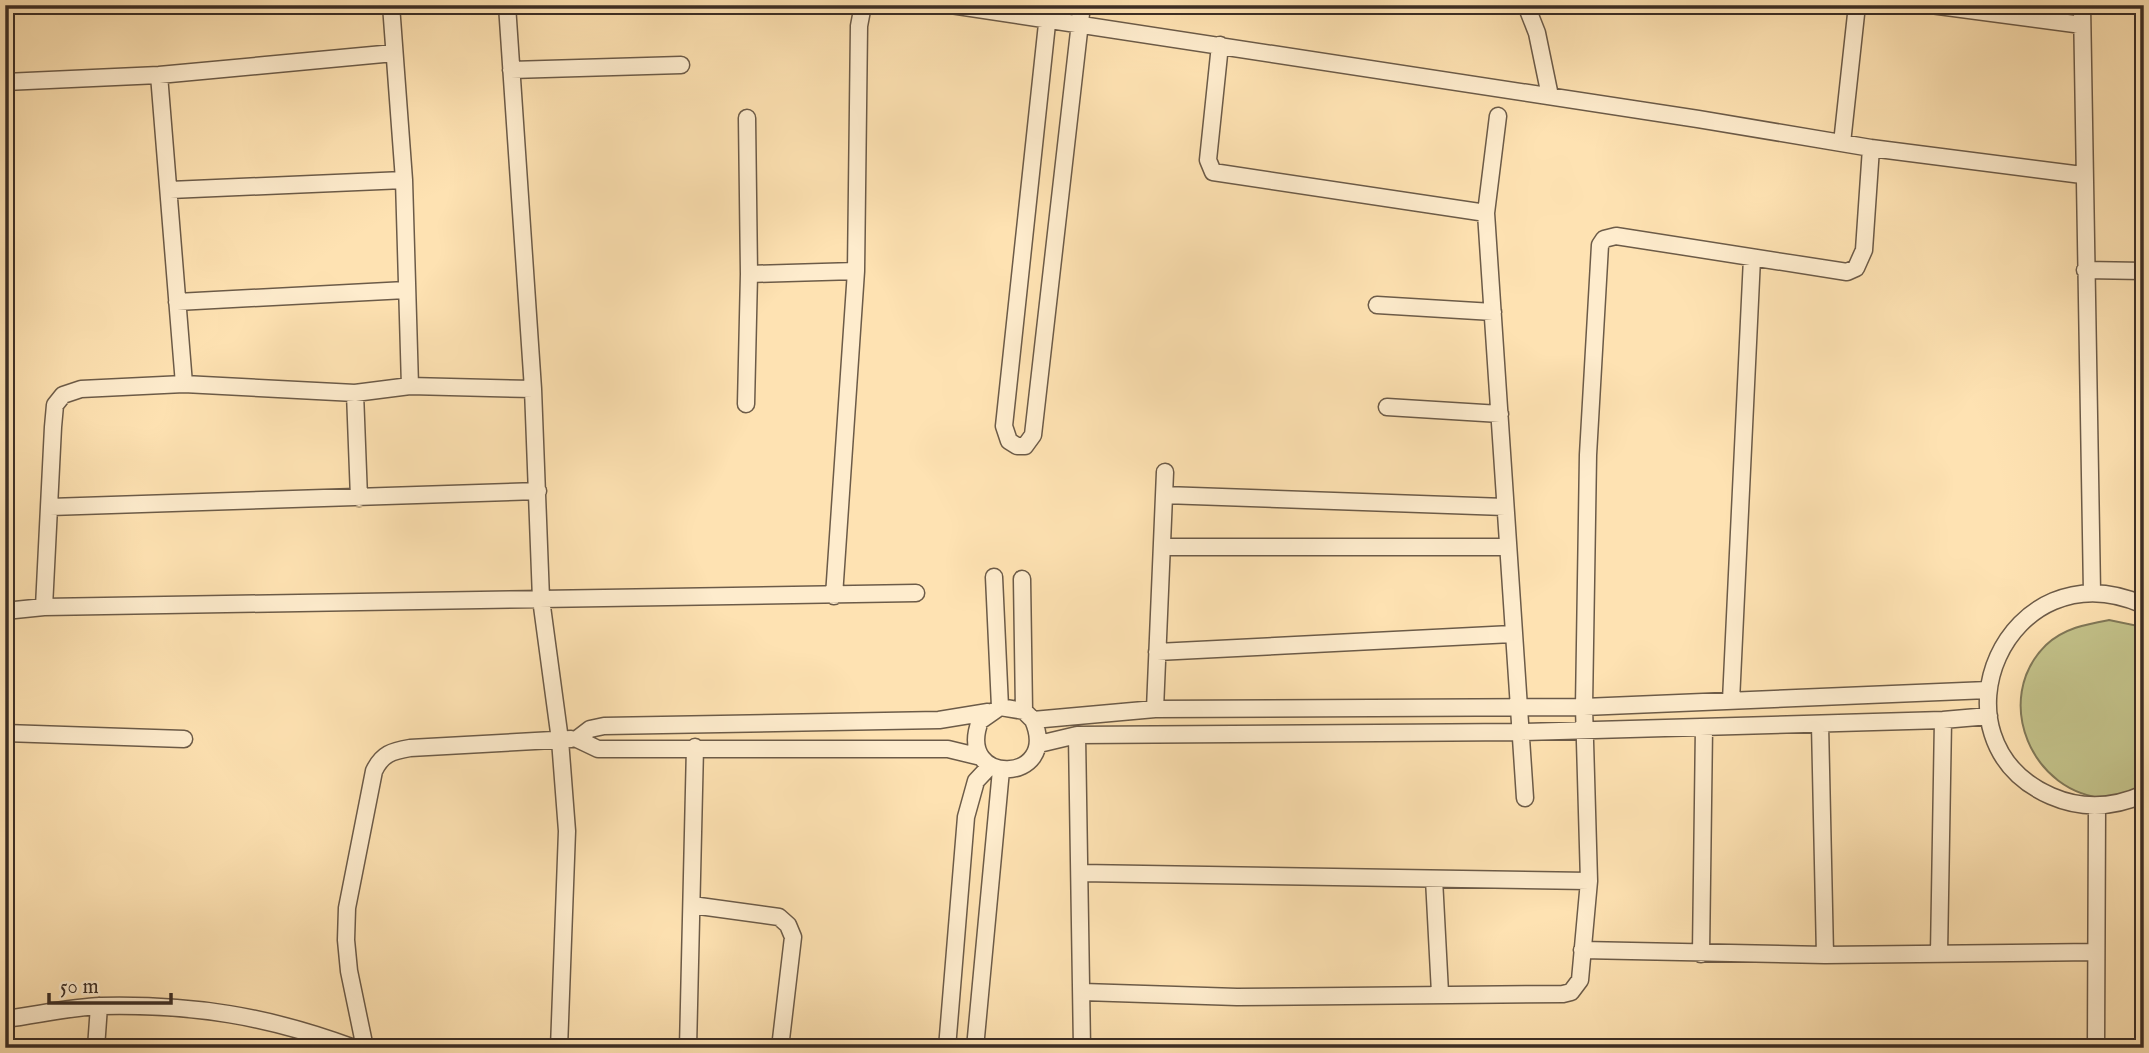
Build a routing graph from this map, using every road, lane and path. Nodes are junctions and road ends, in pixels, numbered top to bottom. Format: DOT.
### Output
graph roads {
  1 [pos="391,5"];
  2 [pos="507,5"];
  3 [pos="863,5"];
  4 [pos="951,5"];
  5 [pos="1049,5"];
  6 [pos="1082,5"];
  7 [pos="1526,5"];
  8 [pos="1857,5"];
  9 [pos="1931,5"];
  10 [pos="2081,5"];
  11 [pos="1047,22"];
  12 [pos="2081,25"];
  13 [pos="1082,26"];
  14 [pos="1220,45"];
  15 [pos="394,53"];
  16 [pos="681,65"];
  17 [pos="512,70"];
  18 [pos="159,75"];
  19 [pos="5,82"];
  20 [pos="1550,96"];
  21 [pos="1498,116"];
  22 [pos="747,118"];
  23 [pos="1842,143"];
  24 [pos="1871,148"];
  25 [pos="2082,175"];
  26 [pos="404,180"];
  27 [pos="170,190"];
  28 [pos="1486,213"];
  29 [pos="1752,258"];
  30 [pos="2085,270"];
  31 [pos="856,271"];
  32 [pos="2144,271"];
  33 [pos="749,274"];
  34 [pos="406,290"];
  35 [pos="177,302"];
  36 [pos="1377,305"];
  37 [pos="1493,312"];
  38 [pos="184,384"];
  39 [pos="410,386"];
  40 [pos="533,389"];
  41 [pos="355,393"];
  42 [pos="746,404"];
  43 [pos="1387,407"];
  44 [pos="1500,414"];
  45 [pos="1165,472"];
  46 [pos="538,491"];
  47 [pos="1164,495"];
  48 [pos="359,498"];
  49 [pos="50,507"];
  50 [pos="1505,507"];
  51 [pos="1162,547"];
  52 [pos="1507,547"];
  53 [pos="994,577"];
  54 [pos="1022,579"];
  55 [pos="2092,592"];
  56 [pos="916,593"];
  57 [pos="834,596"];
  58 [pos="541,599"];
  59 [pos="2144,605"];
  60 [pos="44,607"];
  61 [pos="5,611"];
  62 [pos="1512,634"];
  63 [pos="1157,652"];
  64 [pos="1988,690"];
  65 [pos="1731,701"];
  66 [pos="1517,706"];
  67 [pos="1584,707"];
  68 [pos="994,709"];
  69 [pos="1155,709"];
  70 [pos="1029,716"];
  71 [pos="1989,716"];
  72 [pos="1943,720"];
  73 [pos="1819,724"];
  74 [pos="1704,727"];
  75 [pos="1585,730"];
  76 [pos="1521,732"];
  77 [pos="5,733"];
  78 [pos="1077,734"];
  79 [pos="184,739"];
  80 [pos="568,739"];
  81 [pos="1038,744"];
  82 [pos="695,747"];
  83 [pos="990,764"];
  84 [pos="2144,794"];
  85 [pos="1525,798"];
  86 [pos="2097,807"];
  87 [pos="1080,873"];
  88 [pos="1434,879"];
  89 [pos="1589,881"];
  90 [pos="692,905"];
  91 [pos="1582,950"];
  92 [pos="2095,952"];
  93 [pos="1701,954"];
  94 [pos="1939,954"];
  95 [pos="1825,955"];
  96 [pos="1083,992"];
  97 [pos="1440,993"];
  98 [pos="99,1006"];
  99 [pos="5,1019"];
  100 [pos="332,1044"];
  101 [pos="96,1048"];
  102 [pos="354,1048"];
  103 [pos="365,1048"];
  104 [pos="559,1048"];
  105 [pos="688,1048"];
  106 [pos="780,1048"];
  107 [pos="947,1048"];
  108 [pos="975,1048"];
  109 [pos="1082,1048"];
  110 [pos="2096,1048"];
  1 -- 15 [label="street"];
  2 -- 17 [label="street"];
  3 -- 31 [label="street"];
  4 -- 11 [label="street"];
  5 -- 11 [label="street"];
  6 -- 13 [label="street"];
  7 -- 20 [label="street"];
  8 -- 23 [label="street"];
  9 -- 12 [label="street"];
  10 -- 12 [label="street"];
  11 -- 13 [label="street"];
  11 -- 13 [label="street"];
  12 -- 25 [label="street"];
  13 -- 14 [label="street"];
  14 -- 20 [label="street"];
  14 -- 28 [label="street"];
  15 -- 18 [label="street"];
  15 -- 26 [label="street"];
  16 -- 17 [label="street"];
  17 -- 40 [label="street"];
  18 -- 19 [label="street"];
  18 -- 27 [label="street"];
  20 -- 23 [label="street"];
  21 -- 28 [label="street"];
  22 -- 33 [label="street"];
  23 -- 24 [label="street"];
  24 -- 25 [label="street"];
  24 -- 29 [label="street"];
  25 -- 30 [label="street"];
  26 -- 27 [label="street"];
  26 -- 34 [label="street"];
  27 -- 35 [label="street"];
  28 -- 37 [label="street"];
  29 -- 65 [label="street"];
  29 -- 67 [label="street"];
  30 -- 32 [label="street"];
  30 -- 55 [label="street"];
  31 -- 33 [label="street"];
  31 -- 57 [label="street"];
  33 -- 42 [label="street"];
  34 -- 35 [label="street"];
  34 -- 39 [label="street"];
  35 -- 38 [label="street"];
  36 -- 37 [label="street"];
  37 -- 44 [label="street"];
  38 -- 41 [label="street"];
  38 -- 49 [label="street"];
  39 -- 40 [label="street"];
  39 -- 41 [label="street"];
  40 -- 46 [label="street"];
  41 -- 48 [label="street"];
  43 -- 44 [label="street"];
  44 -- 50 [label="street"];
  45 -- 47 [label="street"];
  46 -- 48 [label="street"];
  46 -- 58 [label="street"];
  47 -- 50 [label="street"];
  47 -- 51 [label="street"];
  48 -- 49 [label="street"];
  49 -- 60 [label="street"];
  50 -- 52 [label="street"];
  51 -- 52 [label="street"];
  51 -- 63 [label="street"];
  52 -- 62 [label="street"];
  53 -- 68 [label="street"];
  54 -- 70 [label="street"];
  55 -- 59 [label="street"];
  55 -- 64 [label="street"];
  56 -- 57 [label="street"];
  57 -- 58 [label="street"];
  58 -- 60 [label="street"];
  58 -- 80 [label="street"];
  60 -- 61 [label="street"];
  62 -- 63 [label="street"];
  62 -- 66 [label="street"];
  63 -- 69 [label="street"];
  64 -- 65 [label="street"];
  64 -- 71 [label="street"];
  65 -- 67 [label="street"];
  66 -- 67 [label="street"];
  66 -- 69 [label="street"];
  66 -- 76 [label="street"];
  67 -- 75 [label="street"];
  68 -- 70 [label="street"];
  68 -- 80 [label="street"];
  68 -- 83 [label="street"];
  69 -- 70 [label="street"];
  70 -- 81 [label="street"];
  71 -- 72 [label="street"];
  71 -- 86 [label="street"];
  72 -- 73 [label="street"];
  72 -- 94 [label="street"];
  73 -- 74 [label="street"];
  73 -- 95 [label="street"];
  74 -- 75 [label="street"];
  74 -- 93 [label="street"];
  75 -- 76 [label="street"];
  75 -- 89 [label="street"];
  76 -- 78 [label="street"];
  76 -- 85 [label="street"];
  77 -- 79 [label="street"];
  78 -- 81 [label="street"];
  78 -- 87 [label="street"];
  80 -- 82 [label="street"];
  80 -- 103 [label="street"];
  80 -- 104 [label="street"];
  81 -- 83 [label="street"];
  82 -- 83 [label="street"];
  82 -- 90 [label="street"];
  83 -- 107 [label="street"];
  83 -- 108 [label="street"];
  84 -- 86 [label="street"];
  86 -- 92 [label="street"];
  87 -- 88 [label="street"];
  87 -- 96 [label="street"];
  88 -- 89 [label="street"];
  88 -- 97 [label="street"];
  89 -- 91 [label="street"];
  90 -- 105 [label="street"];
  90 -- 106 [label="street"];
  91 -- 93 [label="street"];
  91 -- 97 [label="street"];
  92 -- 94 [label="street"];
  92 -- 110 [label="street"];
  93 -- 95 [label="street"];
  94 -- 95 [label="street"];
  96 -- 97 [label="street"];
  96 -- 109 [label="street"];
  98 -- 99 [label="street"];
  98 -- 100 [label="street"];
  98 -- 101 [label="street"];
  100 -- 102 [label="street"];
}
